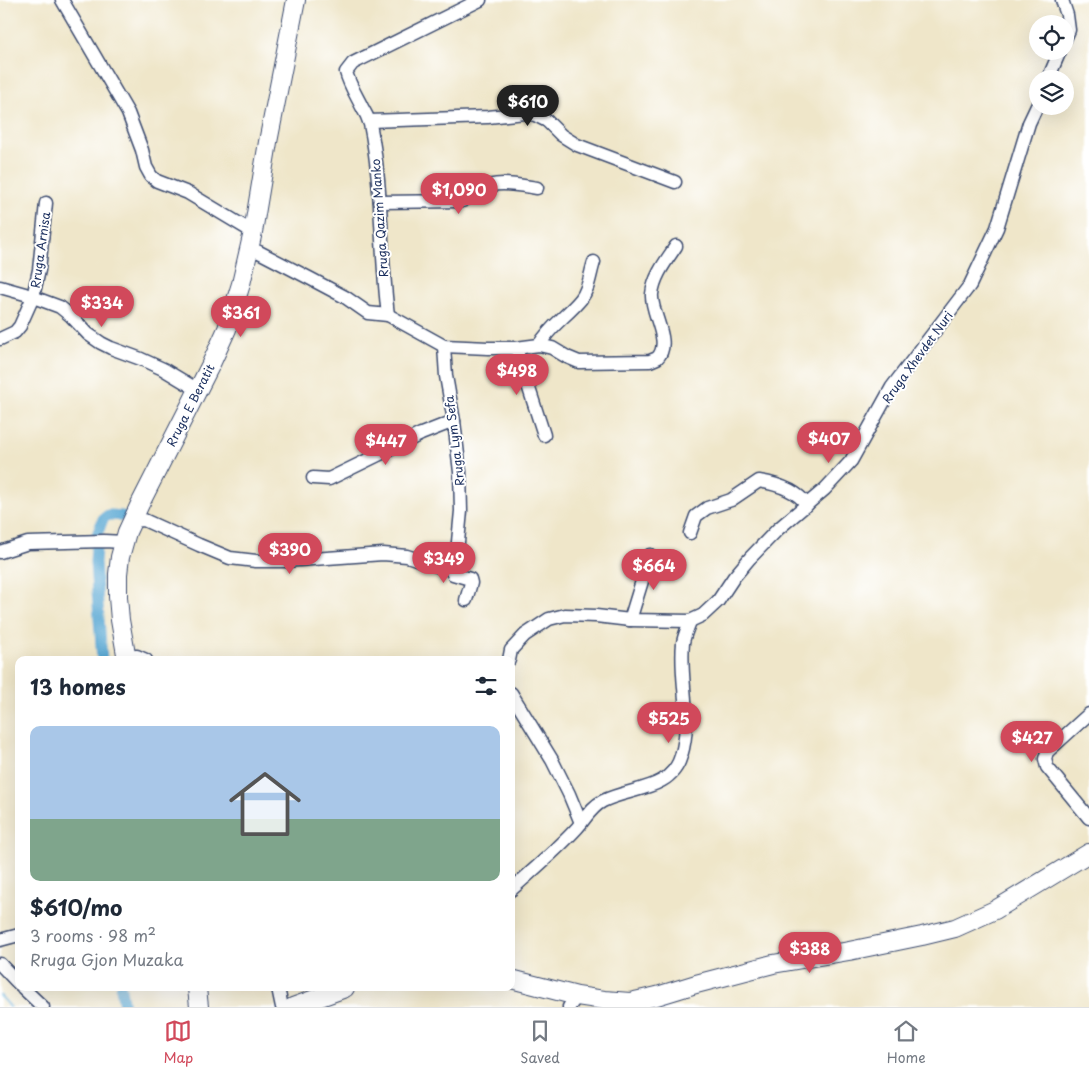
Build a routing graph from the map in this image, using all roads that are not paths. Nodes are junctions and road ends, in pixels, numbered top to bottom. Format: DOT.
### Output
graph roads {
  1 [pos="62,0"];
  2 [pos="296,0"];
  3 [pos="480,0"];
  4 [pos="1062,0"];
  5 [pos="1067,15"];
  6 [pos="1033,115"];
  7 [pos="369,121"];
  8 [pos="675,182"];
  9 [pos="536,188"];
  10 [pos="380,202"];
  11 [pos="46,203"];
  12 [pos="250,240"];
  13 [pos="676,246"];
  14 [pos="594,262"];
  15 [pos="0,287"];
  16 [pos="33,297"];
  17 [pos="388,315"];
  18 [pos="0,339"];
  19 [pos="539,345"];
  20 [pos="444,346"];
  21 [pos="516,348"];
  22 [pos="198,390"];
  23 [pos="454,421"];
  24 [pos="544,435"];
  25 [pos="313,478"];
  26 [pos="808,505"];
  27 [pos="132,521"];
  28 [pos="690,533"];
  29 [pos="124,542"];
  30 [pos="0,552"];
  31 [pos="650,555"];
  32 [pos="450,565"];
  33 [pos="466,600"];
  34 [pos="630,620"];
  35 [pos="690,621"];
  36 [pos="127,656"];
  37 [pos="510,656"];
  38 [pos="515,700"];
  39 [pos="1087,719"];
  40 [pos="1089,818"];
  41 [pos="581,823"];
  42 [pos="1089,853"];
  43 [pos="515,886"];
  44 [pos="15,936"];
  45 [pos="0,940"];
  46 [pos="0,964"];
  47 [pos="15,980"];
  48 [pos="515,980"];
  49 [pos="26,991"];
  50 [pos="198,991"];
  51 [pos="279,991"];
  52 [pos="337,991"];
  53 [pos="573,1002"];
  54 [pos="606,1003"];
  55 [pos="43,1007"];
  56 [pos="199,1007"];
  57 [pos="282,1007"];
  58 [pos="294,1007"];
  1 -- 12 [label="street"];
  2 -- 12 [label="main road, Rruga E Beratit"];
  3 -- 7 [label="street, Rruga Qazim Manko"];
  4 -- 5 [label="street"];
  6 -- 26 [label="street, Rruga Xhevdet Nuri"];
  7 -- 8 [label="street"];
  7 -- 10 [label="street, Rruga Qazim Manko"];
  9 -- 10 [label="street"];
  10 -- 17 [label="street, Rruga Qazim Manko"];
  11 -- 16 [label="street, Rruga Arnisa"];
  12 -- 17 [label="street"];
  12 -- 22 [label="main road, Rruga E Beratit"];
  13 -- 19 [label="street"];
  14 -- 19 [label="street"];
  15 -- 16 [label="street, Rruga Arnisa"];
  16 -- 18 [label="street, Rruga Arnisa"];
  16 -- 22 [label="street, Rruga Arnisa"];
  17 -- 20 [label="street"];
  19 -- 21 [label="street"];
  20 -- 21 [label="street"];
  20 -- 23 [label="street, Rruga Lym Sefa"];
  21 -- 24 [label="street"];
  22 -- 27 [label="main road, Rruga E Beratit"];
  23 -- 25 [label="street"];
  23 -- 32 [label="street, Rruga Lym Sefa"];
  26 -- 28 [label="street"];
  26 -- 35 [label="street, Rruga Xhevdet Nuri"];
  27 -- 29 [label="main road, Rruga E Beratit"];
  27 -- 32 [label="street"];
  29 -- 30 [label="street"];
  29 -- 36 [label="main road, Rruga E Beratit"];
  31 -- 34 [label="street"];
  32 -- 33 [label="street"];
  34 -- 35 [label="street"];
  34 -- 37 [label="street"];
  35 -- 41 [label="street"];
  38 -- 41 [label="street"];
  39 -- 40 [label="street"];
  41 -- 43 [label="street"];
  42 -- 54 [label="main road"];
  44 -- 45 [label="street"];
  46 -- 47 [label="street"];
  48 -- 53 [label="main road"];
  49 -- 55 [label="street"];
  50 -- 56 [label="main road"];
  51 -- 57 [label="street"];
  52 -- 58 [label="main road"];
  53 -- 54 [label="main road"];
}
